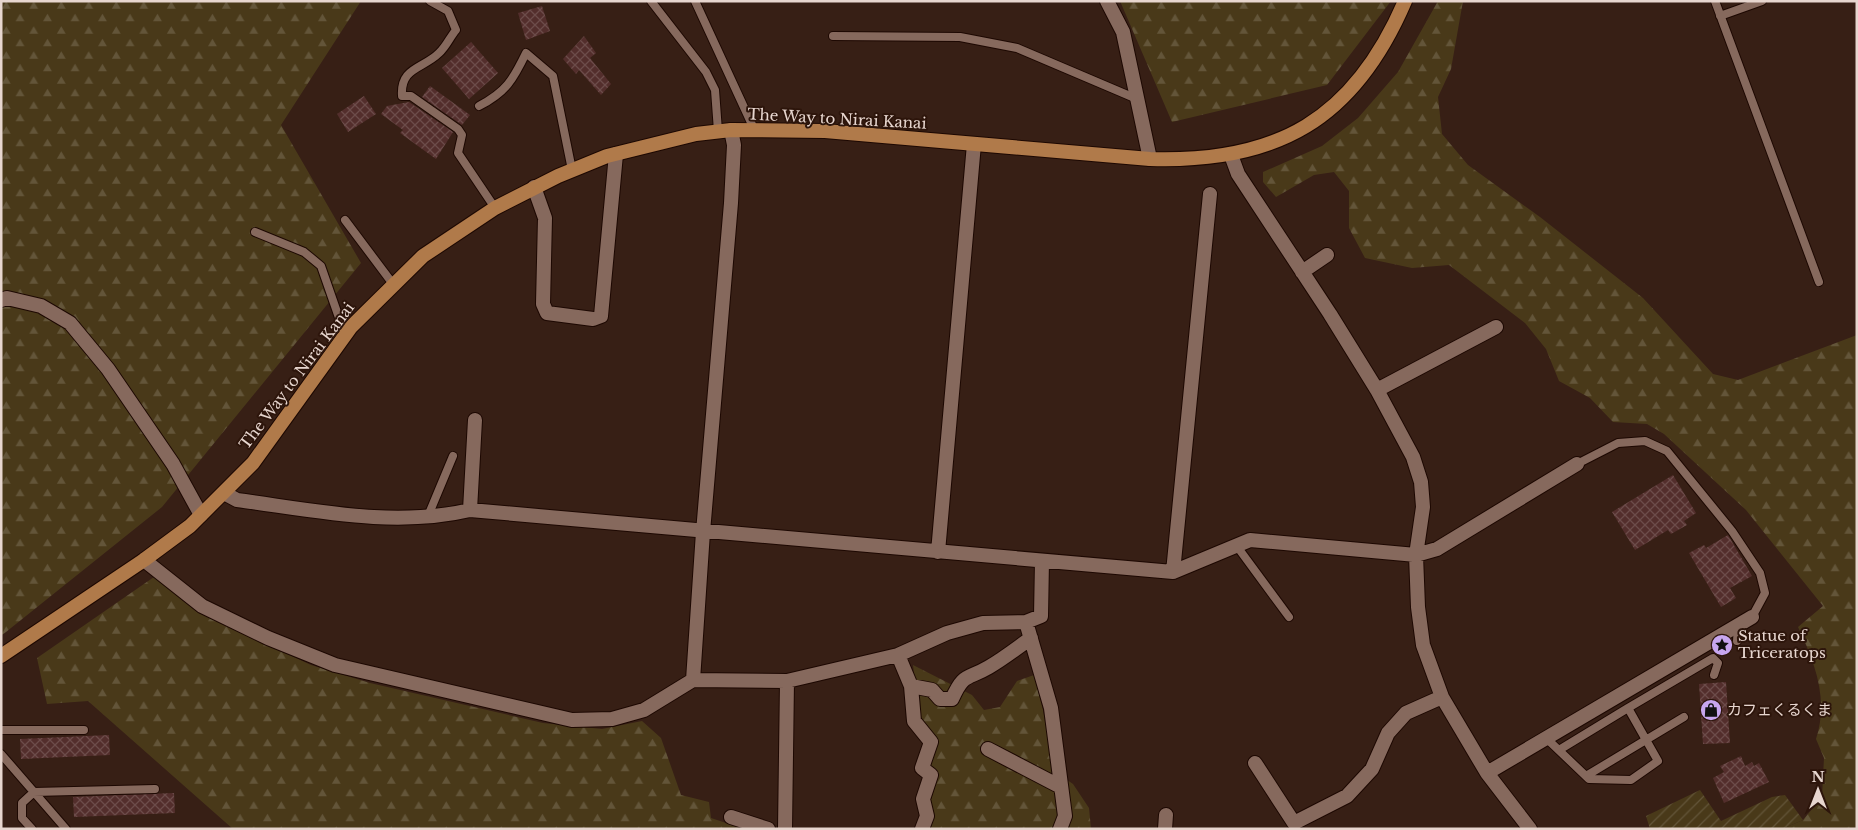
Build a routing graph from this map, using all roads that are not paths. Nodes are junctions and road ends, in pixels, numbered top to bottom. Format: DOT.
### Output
graph roads {
  1 [pos="430,1"];
  2 [pos="651,1"];
  3 [pos="696,1"];
  4 [pos="1107,1"];
  5 [pos="1405,1"];
  6 [pos="1715,1"];
  7 [pos="1762,1"];
  8 [pos="1720,16"];
  9 [pos="833,36"];
  10 [pos="1137,99"];
  11 [pos="479,106"];
  12 [pos="754,129"];
  13 [pos="725,130"];
  14 [pos="974,144"];
  15 [pos="616,154"];
  16 [pos="1231,155"];
  17 [pos="1150,159"];
  18 [pos="572,170"];
  19 [pos="534,187"];
  20 [pos="1210,194"];
  21 [pos="495,208"];
  22 [pos="344,220"];
  23 [pos="255,232"];
  24 [pos="1327,255"];
  25 [pos="1302,272"];
  26 [pos="1819,282"];
  27 [pos="393,284"];
  28 [pos="1,300"];
  29 [pos="1496,326"];
  30 [pos="345,335"];
  31 [pos="1377,390"];
  32 [pos="475,420"];
  33 [pos="453,456"];
  34 [pos="1577,464"];
  35 [pos="224,493"];
  36 [pos="470,510"];
  37 [pos="201,515"];
  38 [pos="428,516"];
  39 [pos="702,532"];
  40 [pos="1236,545"];
  41 [pos="938,552"];
  42 [pos="1416,555"];
  43 [pos="144,560"];
  44 [pos="1042,562"];
  45 [pos="1173,572"];
  46 [pos="1289,616"];
  47 [pos="1752,616"];
  48 [pos="1026,622"];
  49 [pos="1738,625"];
  50 [pos="1031,638"];
  51 [pos="1737,641"];
  52 [pos="898,655"];
  53 [pos="1,656"];
  54 [pos="1714,675"];
  55 [pos="693,680"];
  56 [pos="787,681"];
  57 [pos="911,686"];
  58 [pos="1442,698"];
  59 [pos="1628,708"];
  60 [pos="1684,717"];
  61 [pos="1,730"];
  62 [pos="84,730"];
  63 [pos="1546,738"];
  64 [pos="1646,740"];
  65 [pos="988,748"];
  66 [pos="1559,750"];
  67 [pos="1,754"];
  68 [pos="1255,763"];
  69 [pos="1487,773"];
  70 [pos="1586,776"];
  71 [pos="1059,786"];
  72 [pos="155,789"];
  73 [pos="34,792"];
  74 [pos="731,817"];
  75 [pos="1295,826"];
  76 [pos="32,829"];
  77 [pos="66,829"];
  78 [pos="768,829"];
  79 [pos="785,829"];
  80 [pos="922,829"];
  81 [pos="1060,829"];
  82 [pos="1530,829"];
  1 -- 21 [label="lane"];
  2 -- 13 [label="lane"];
  3 -- 12 [label="lane"];
  4 -- 10 [label="street"];
  5 -- 16 [label="main road, The Way to Nirai Kanai"];
  6 -- 8 [label="lane"];
  7 -- 8 [label="lane"];
  8 -- 26 [label="lane"];
  9 -- 10 [label="lane"];
  10 -- 17 [label="street"];
  11 -- 18 [label="lane"];
  12 -- 13 [label="main road, The Way to Nirai Kanai"];
  12 -- 14 [label="main road, The Way to Nirai Kanai"];
  13 -- 15 [label="main road, The Way to Nirai Kanai"];
  13 -- 39 [label="street"];
  14 -- 17 [label="main road, The Way to Nirai Kanai"];
  14 -- 41 [label="street"];
  15 -- 18 [label="main road, The Way to Nirai Kanai"];
  15 -- 19 [label="street"];
  16 -- 17 [label="main road, The Way to Nirai Kanai"];
  16 -- 25 [label="street"];
  18 -- 19 [label="main road, The Way to Nirai Kanai"];
  19 -- 21 [label="main road, The Way to Nirai Kanai"];
  20 -- 45 [label="street"];
  21 -- 27 [label="main road, The Way to Nirai Kanai"];
  22 -- 27 [label="lane"];
  23 -- 30 [label="lane"];
  24 -- 25 [label="street"];
  25 -- 31 [label="street"];
  27 -- 30 [label="main road, The Way to Nirai Kanai"];
  28 -- 37 [label="street"];
  29 -- 31 [label="street"];
  30 -- 35 [label="main road, The Way to Nirai Kanai"];
  31 -- 42 [label="street"];
  32 -- 36 [label="street"];
  33 -- 38 [label="lane"];
  34 -- 42 [label="street"];
  34 -- 47 [label="lane"];
  35 -- 37 [label="main road, The Way to Nirai Kanai"];
  35 -- 38 [label="street"];
  36 -- 38 [label="street"];
  36 -- 39 [label="street"];
  37 -- 43 [label="main road, The Way to Nirai Kanai"];
  39 -- 41 [label="street"];
  39 -- 55 [label="street"];
  40 -- 42 [label="street"];
  40 -- 45 [label="street"];
  40 -- 46 [label="lane"];
  41 -- 44 [label="street"];
  42 -- 58 [label="street"];
  43 -- 53 [label="main road, The Way to Nirai Kanai"];
  43 -- 55 [label="street"];
  44 -- 45 [label="street"];
  44 -- 48 [label="street"];
  47 -- 49 [label="street"];
  48 -- 50 [label="street"];
  48 -- 52 [label="street"];
  49 -- 51 [label="lane"];
  49 -- 63 [label="street"];
  50 -- 57 [label="street"];
  50 -- 71 [label="street"];
  52 -- 56 [label="street"];
  52 -- 57 [label="street"];
  54 -- 59 [label="lane"];
  55 -- 56 [label="street"];
  56 -- 79 [label="street"];
  57 -- 80 [label="street"];
  58 -- 69 [label="street"];
  58 -- 75 [label="street"];
  59 -- 64 [label="lane"];
  59 -- 66 [label="lane"];
  60 -- 64 [label="lane"];
  61 -- 62 [label="lane"];
  63 -- 66 [label="lane"];
  63 -- 69 [label="street"];
  64 -- 70 [label="lane"];
  64 -- 70 [label="lane"];
  65 -- 71 [label="street"];
  66 -- 70 [label="lane"];
  67 -- 73 [label="lane"];
  68 -- 75 [label="street"];
  69 -- 82 [label="street"];
  71 -- 81 [label="street"];
  72 -- 73 [label="lane"];
  73 -- 76 [label="lane"];
  73 -- 77 [label="lane"];
  74 -- 78 [label="street"];
}
